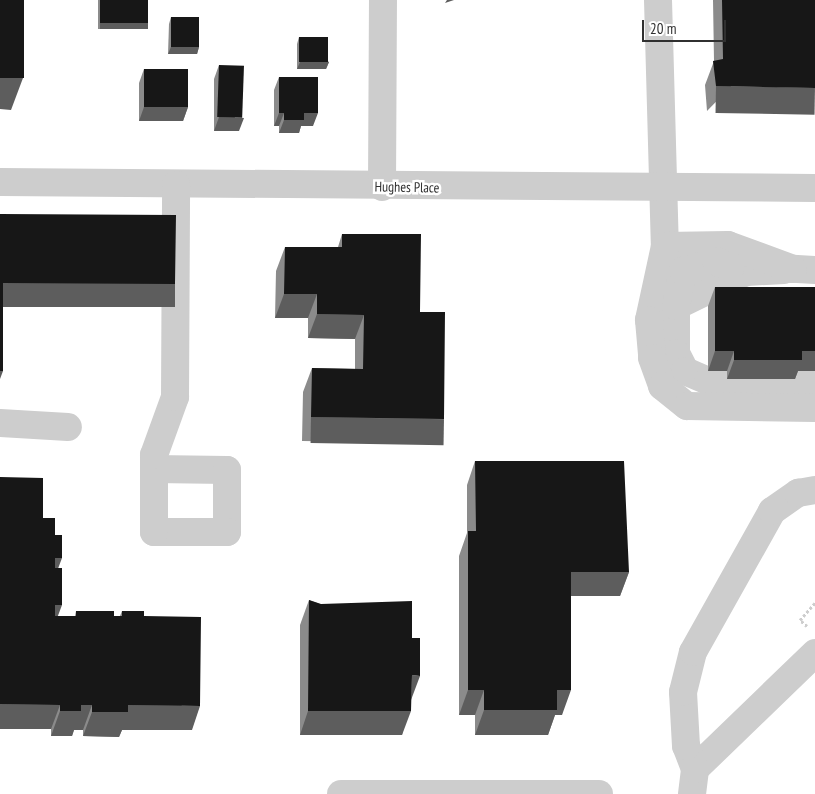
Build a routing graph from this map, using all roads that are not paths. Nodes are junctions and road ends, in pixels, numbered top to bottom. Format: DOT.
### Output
graph roads {
  1 [pos="383,0"];
  2 [pos="658,0"];
  3 [pos="0,182"];
  4 [pos="176,185"];
  5 [pos="382,187"];
  6 [pos="815,188"];
  7 [pos="665,190"];
  8 [pos="665,246"];
  9 [pos="804,270"];
  10 [pos="815,383"];
  11 [pos="815,408"];
  12 [pos="0,424"];
  13 [pos="68,427"];
  14 [pos="154,469"];
  15 [pos="815,490"];
  16 [pos="815,653"];
  17 [pos="693,782"];
  18 [pos="341,794"];
  19 [pos="599,794"];
  1 -- 5 [label="street"];
  2 -- 7 [label="street"];
  3 -- 4 [label="street, Hughes Place"];
  4 -- 5 [label="street, Hughes Place"];
  4 -- 14 [label="street"];
  5 -- 7 [label="street, Hughes Place"];
  6 -- 7 [label="street, Hughes Place"];
  7 -- 8 [label="street"];
  8 -- 9 [label="street"];
  8 -- 11 [label="street"];
  9 -- 10 [label="street"];
  12 -- 13 [label="street"];
  15 -- 17 [label="street"];
  16 -- 17 [label="street"];
  18 -- 19 [label="street"];
}
